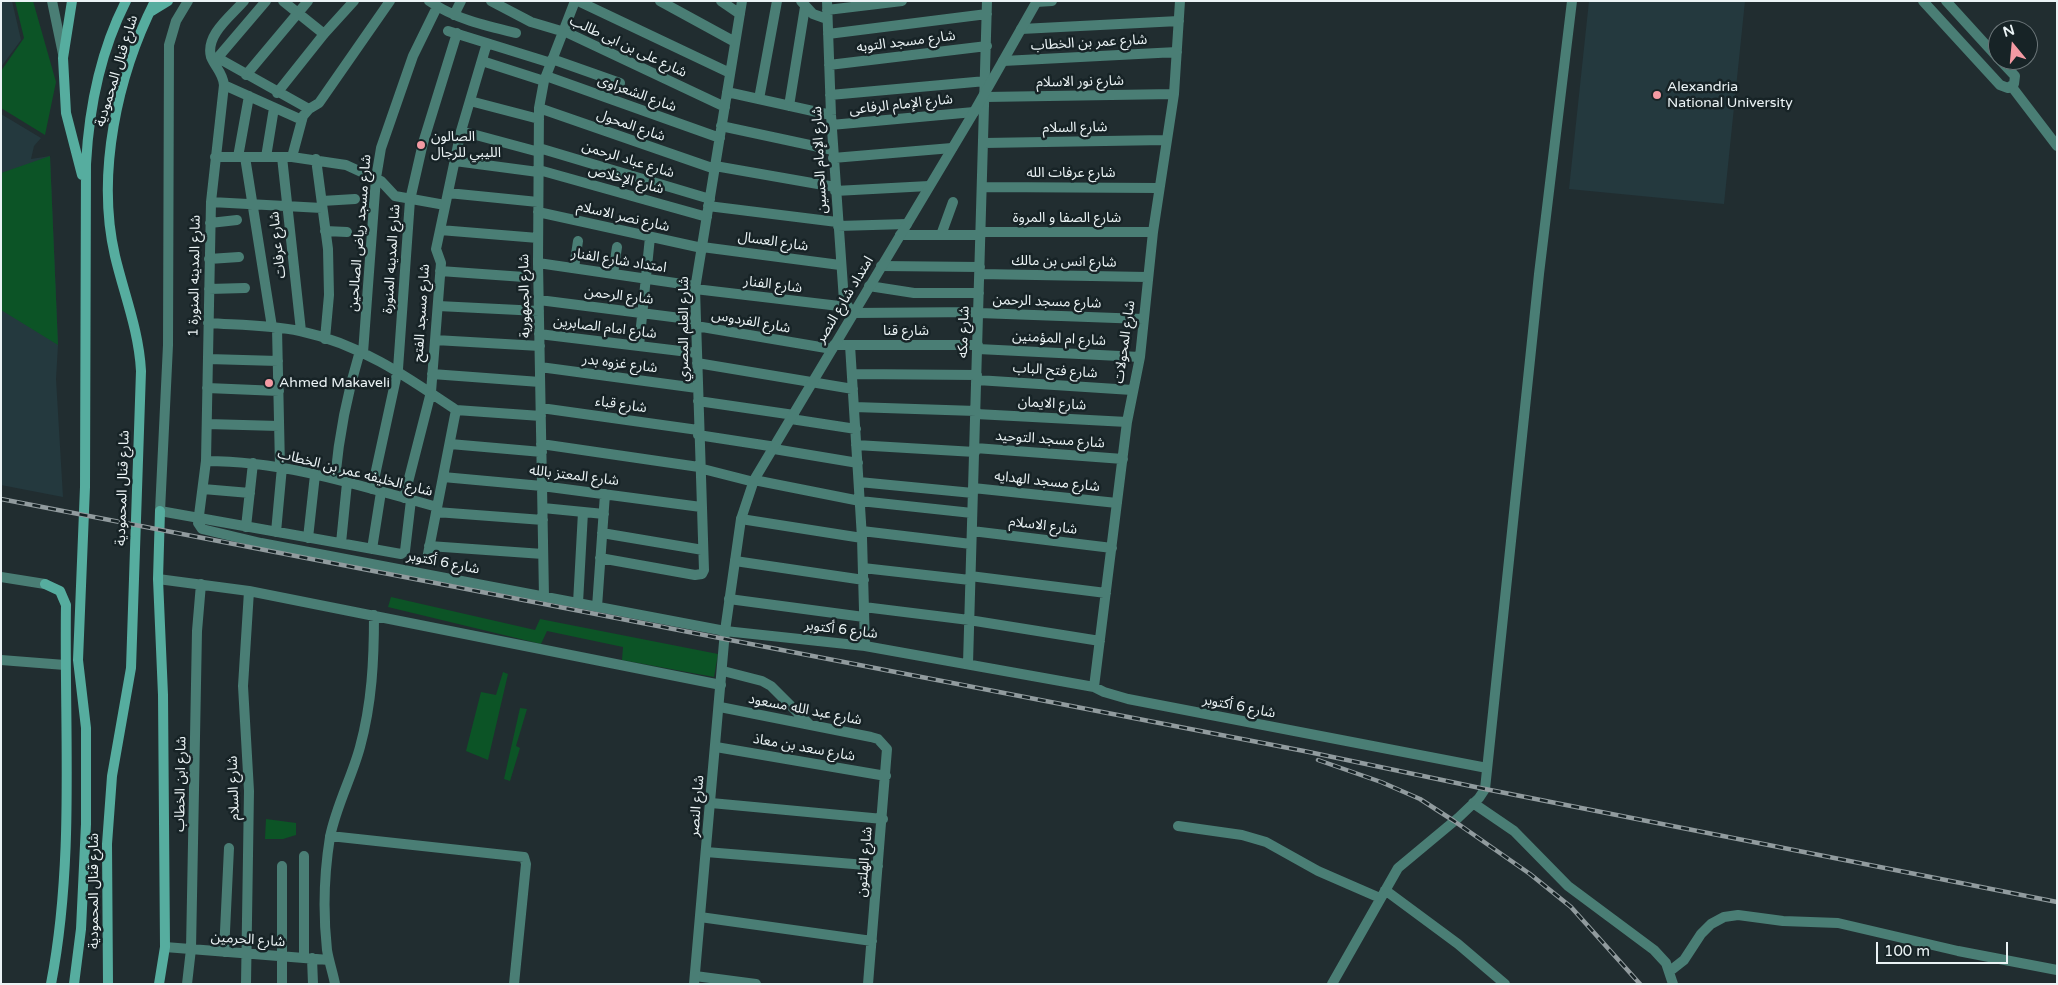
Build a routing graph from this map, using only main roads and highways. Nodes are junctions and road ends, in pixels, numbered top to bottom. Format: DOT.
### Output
graph roads {
  1 [pos="72,1"];
  2 [pos="126,1"];
  3 [pos="155,1"];
  4 [pos="168,1"];
  5 [pos="149,12"];
  6 [pos="86,187"];
  7 [pos="160,511"];
  8 [pos="45,584"];
  9 [pos="64,887"];
  10 [pos="83,888"];
  11 [pos="109,983"];
  12 [pos="51,984"];
  13 [pos="74,984"];
  14 [pos="159,984"];
  1 -- 6 [label="main road"];
  2 -- 6 [label="main road, شارع قنال المحمودية"];
  3 -- 5 [label="main road, شارع قنال المحمودية"];
  4 -- 5 [label="main road"];
  5 -- 11 [label="main road, شارع قنال المحمودية"];
  6 -- 10 [label="main road, شارع قنال المحمودية"];
  7 -- 14 [label="main road"];
  8 -- 9 [label="main road, شارع قنال المحمودية"];
  9 -- 10 [label="main road"];
  9 -- 12 [label="main road, شارع قنال المحمودية"];
  10 -- 13 [label="main road, شارع قنال المحمودية"];
}
